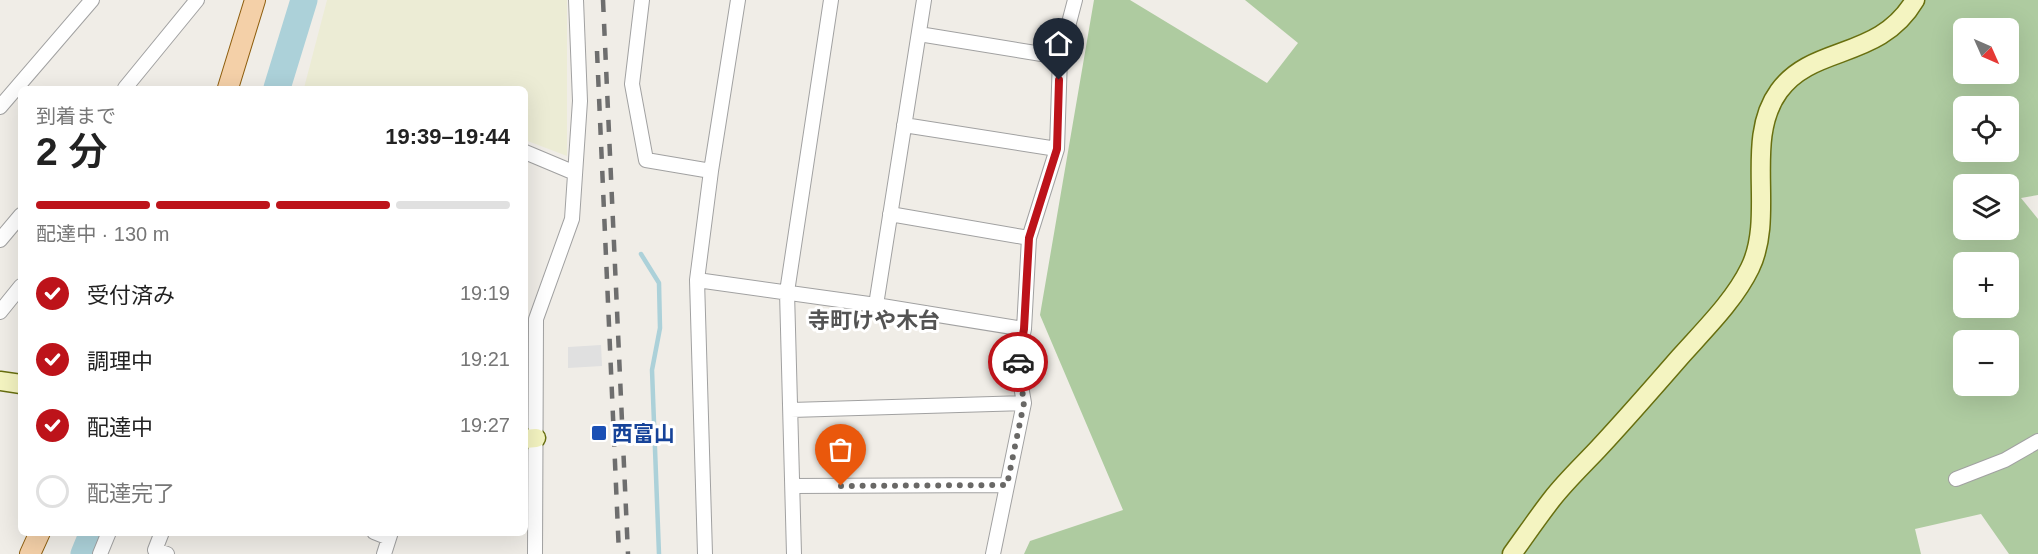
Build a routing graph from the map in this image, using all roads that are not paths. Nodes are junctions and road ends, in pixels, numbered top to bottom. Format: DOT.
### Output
graph roads {
  1 [pos="92,0"];
  2 [pos="197,0"];
  3 [pos="255,0"];
  4 [pos="576,0"];
  5 [pos="642,0"];
  6 [pos="738,0"];
  7 [pos="831,0"];
  8 [pos="924,0"];
  9 [pos="1075,0"];
  10 [pos="1915,0"];
  11 [pos="919,34"];
  12 [pos="1060,57"];
  13 [pos="19,86"];
  14 [pos="127,86"];
  15 [pos="229,86"];
  16 [pos="18,87"];
  17 [pos="10,96"];
  18 [pos="18,103"];
  19 [pos="0,107"];
  20 [pos="904,125"];
  21 [pos="1057,149"];
  22 [pos="528,153"];
  23 [pos="711,171"];
  24 [pos="575,172"];
  25 [pos="890,214"];
  26 [pos="18,219"];
  27 [pos="1029,238"];
  28 [pos="0,240"];
  29 [pos="697,280"];
  30 [pos="18,290"];
  31 [pos="788,292"];
  32 [pos="876,304"];
  33 [pos="0,312"];
  34 [pos="1024,329"];
  35 [pos="0,381"];
  36 [pos="18,384"];
  37 [pos="1024,403"];
  38 [pos="791,410"];
  39 [pos="530,438"];
  40 [pos="2038,441"];
  41 [pos="1956,479"];
  42 [pos="1007,485"];
  43 [pos="793,486"];
  44 [pos="38,536"];
  45 [pos="107,536"];
  46 [pos="160,536"];
  47 [pos="390,536"];
  48 [pos="30,554"];
  49 [pos="100,554"];
  50 [pos="166,554"];
  51 [pos="384,554"];
  52 [pos="535,554"];
  53 [pos="705,554"];
  54 [pos="794,554"];
  55 [pos="993,554"];
  56 [pos="1512,554"];
  1 -- 13 [label="street"];
  2 -- 14 [label="street"];
  3 -- 15 [label="main road"];
  4 -- 24 [label="street"];
  5 -- 23 [label="street"];
  6 -- 23 [label="street"];
  7 -- 31 [label="street"];
  8 -- 11 [label="street"];
  9 -- 12 [label="street"];
  10 -- 56 [label="street"];
  11 -- 12 [label="street"];
  11 -- 20 [label="street"];
  12 -- 21 [label="street"];
  16 -- 17 [label="street"];
  17 -- 18 [label="street"];
  17 -- 19 [label="street"];
  20 -- 21 [label="street"];
  20 -- 25 [label="street"];
  21 -- 27 [label="street"];
  22 -- 24 [label="street"];
  23 -- 29 [label="street"];
  24 -- 39 [label="street"];
  25 -- 27 [label="street"];
  25 -- 32 [label="street"];
  26 -- 28 [label="street"];
  27 -- 34 [label="street"];
  29 -- 31 [label="street"];
  29 -- 53 [label="street"];
  30 -- 33 [label="street"];
  31 -- 32 [label="street"];
  31 -- 38 [label="street"];
  32 -- 34 [label="street"];
  34 -- 37 [label="street"];
  35 -- 36 [label="street"];
  37 -- 38 [label="street"];
  37 -- 42 [label="street"];
  38 -- 43 [label="street"];
  39 -- 52 [label="street"];
  40 -- 41 [label="street"];
  42 -- 43 [label="street"];
  42 -- 55 [label="street"];
  43 -- 54 [label="street"];
  44 -- 48 [label="main road"];
  45 -- 49 [label="street"];
  46 -- 50 [label="street"];
  47 -- 51 [label="street"];
}
